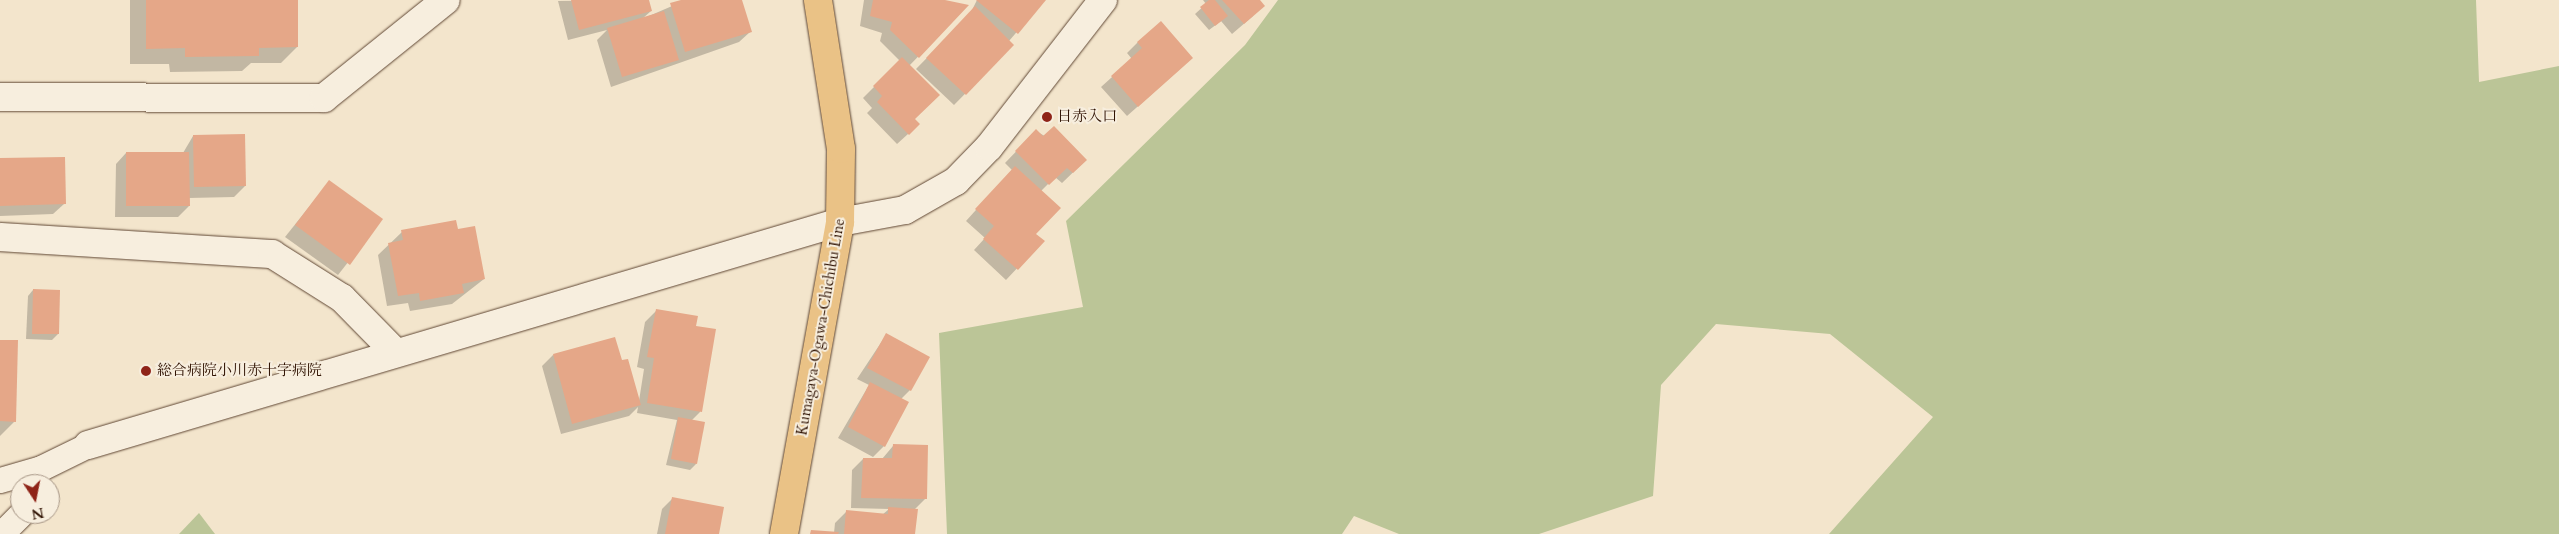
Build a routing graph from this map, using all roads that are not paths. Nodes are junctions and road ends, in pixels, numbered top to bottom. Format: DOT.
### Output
graph roads {
  1 [pos="446,0"];
  2 [pos="818,0"];
  3 [pos="1103,0"];
  4 [pos="0,97"];
  5 [pos="840,222"];
  6 [pos="0,237"];
  7 [pos="395,352"];
  8 [pos="88,445"];
  9 [pos="60,474"];
  10 [pos="0,480"];
  11 [pos="11,524"];
  12 [pos="1,534"];
  13 [pos="784,534"];
  1 -- 4 [label="street"];
  2 -- 5 [label="main road, Kumagaya-Ogawa-Chichibu Line"];
  3 -- 5 [label="street"];
  5 -- 7 [label="street"];
  5 -- 13 [label="main road, Kumagaya-Ogawa-Chichibu Line"];
  6 -- 7 [label="street"];
  7 -- 8 [label="street"];
  8 -- 9 [label="lane"];
  8 -- 10 [label="lane"];
  11 -- 12 [label="lane"];
}
